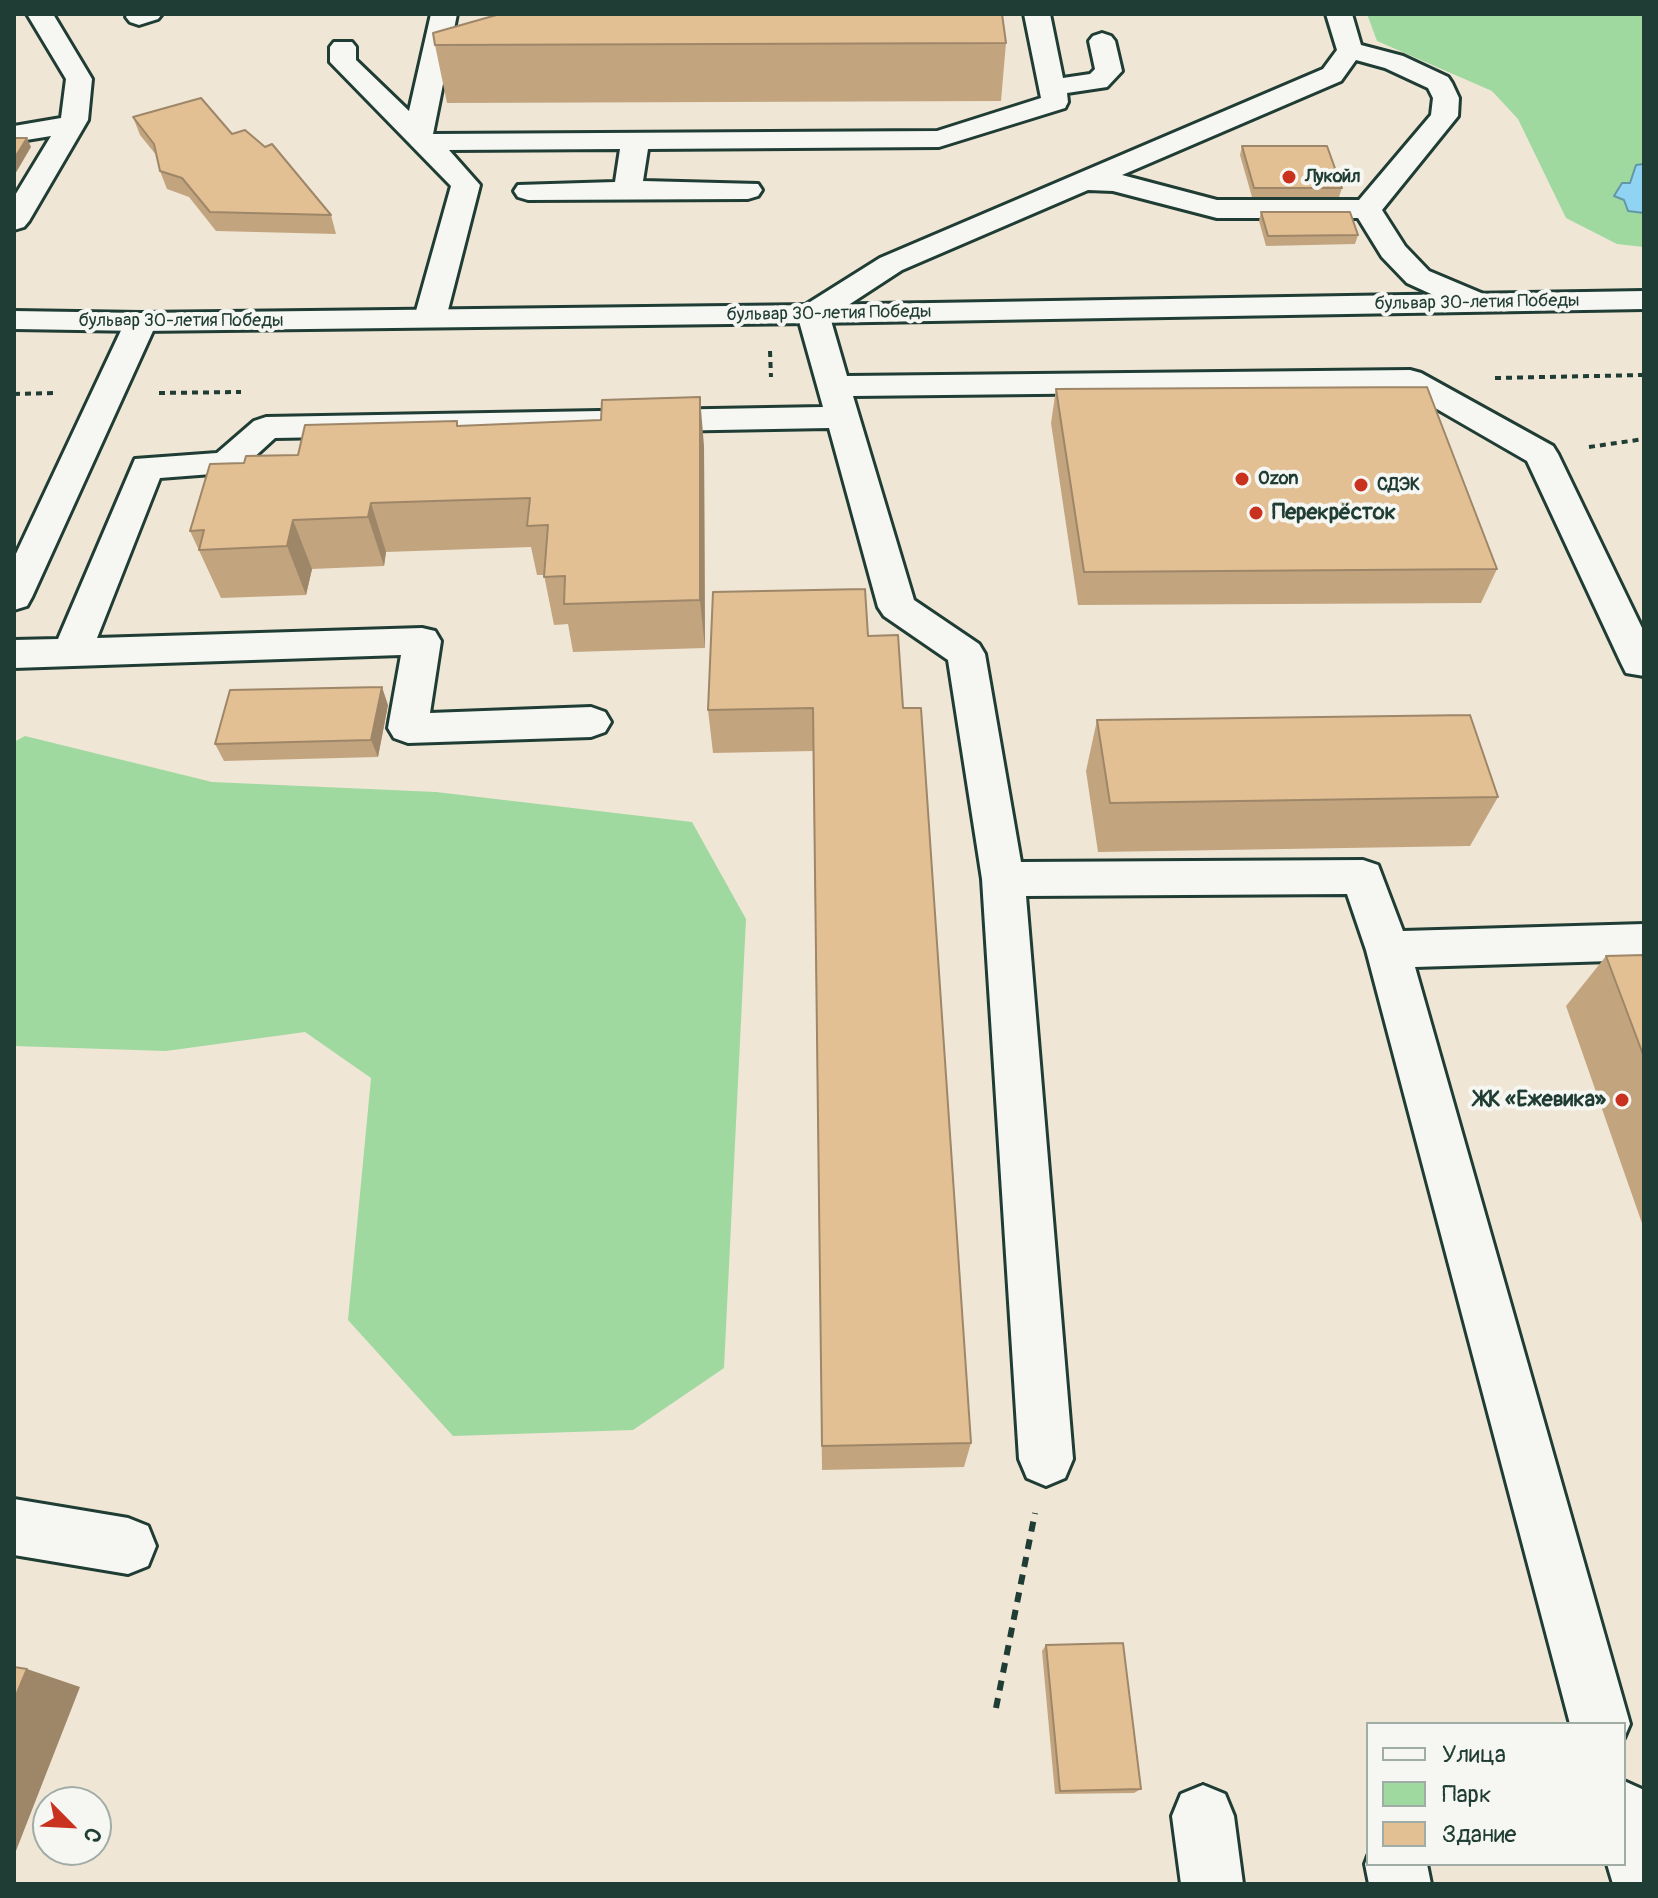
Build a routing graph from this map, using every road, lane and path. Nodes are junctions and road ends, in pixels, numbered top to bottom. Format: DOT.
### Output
graph roads {
  1 [pos="40,14"];
  2 [pos="1339,14"];
  3 [pos="1038,20"];
  4 [pos="442,22"];
  5 [pos="1008,27"];
  6 [pos="472,30"];
  7 [pos="1102,41"];
  8 [pos="343,47"];
  9 [pos="1350,50"];
  10 [pos="1052,87"];
  11 [pos="71,124"];
  12 [pos="14,134"];
  13 [pos="421,138"];
  14 [pos="635,141"];
  15 [pos="1079,181"];
  16 [pos="628,190"];
  17 [pos="748,190"];
  18 [pos="528,191"];
  19 [pos="1367,209"];
  20 [pos="14,221"];
  21 [pos="1644,300"];
  22 [pos="1475,302"];
  23 [pos="813,314"];
  24 [pos="430,318"];
  25 [pos="14,320"];
  26 [pos="141,322"];
  27 [pos="1644,375"];
  28 [pos="1410,380"];
  29 [pos="840,401"];
  30 [pos="14,597"];
  31 [pos="72,652"];
  32 [pos="14,654"];
  33 [pos="1640,663"];
  34 [pos="591,722"];
  35 [pos="1003,879"];
  36 [pos="1644,942"];
  37 [pos="1388,950"];
  38 [pos="1046,1459"];
  39 [pos="14,1527"];
  40 [pos="128,1546"];
  41 [pos="996,1708"];
  42 [pos="1599,1722"];
  43 [pos="1203,1816"];
  44 [pos="1626,1819"];
  45 [pos="1212,1884"];
  46 [pos="1644,1884"];
  1 -- 11 [label="main road"];
  2 -- 9 [label="main road"];
  3 -- 5 [label="main road"];
  3 -- 10 [label="main road"];
  4 -- 6 [label="main road"];
  4 -- 13 [label="main road"];
  7 -- 10 [label="main road"];
  8 -- 13 [label="main road"];
  9 -- 15 [label="main road"];
  9 -- 19 [label="main road"];
  10 -- 14 [label="main road"];
  11 -- 12 [label="main road"];
  11 -- 20 [label="main road"];
  13 -- 14 [label="main road"];
  13 -- 24 [label="main road"];
  14 -- 16 [label="main road"];
  15 -- 19 [label="main road"];
  15 -- 23 [label="main road"];
  16 -- 17 [label="main road"];
  16 -- 18 [label="main road"];
  19 -- 22 [label="main road"];
  21 -- 22 [label="main road, бульвар 30-летия Победы"];
  22 -- 23 [label="main road, бульвар 30-летия Победы"];
  23 -- 24 [label="main road, бульвар 30-летия Победы"];
  23 -- 29 [label="main road"];
  24 -- 26 [label="main road, бульвар 30-летия Победы"];
  25 -- 26 [label="main road, бульвар 30-летия Победы"];
  26 -- 30 [label="main road"];
  27 -- 28 [label="path"];
  28 -- 29 [label="main road"];
  28 -- 33 [label="main road"];
  29 -- 31 [label="main road"];
  29 -- 35 [label="main road"];
  31 -- 32 [label="main road"];
  31 -- 34 [label="main road"];
  35 -- 37 [label="main road"];
  35 -- 38 [label="main road"];
  36 -- 37 [label="main road"];
  37 -- 42 [label="main road"];
  38 -- 41 [label="path"];
  39 -- 40 [label="main road"];
  43 -- 45 [label="main road"];
  44 -- 46 [label="main road"];
}
